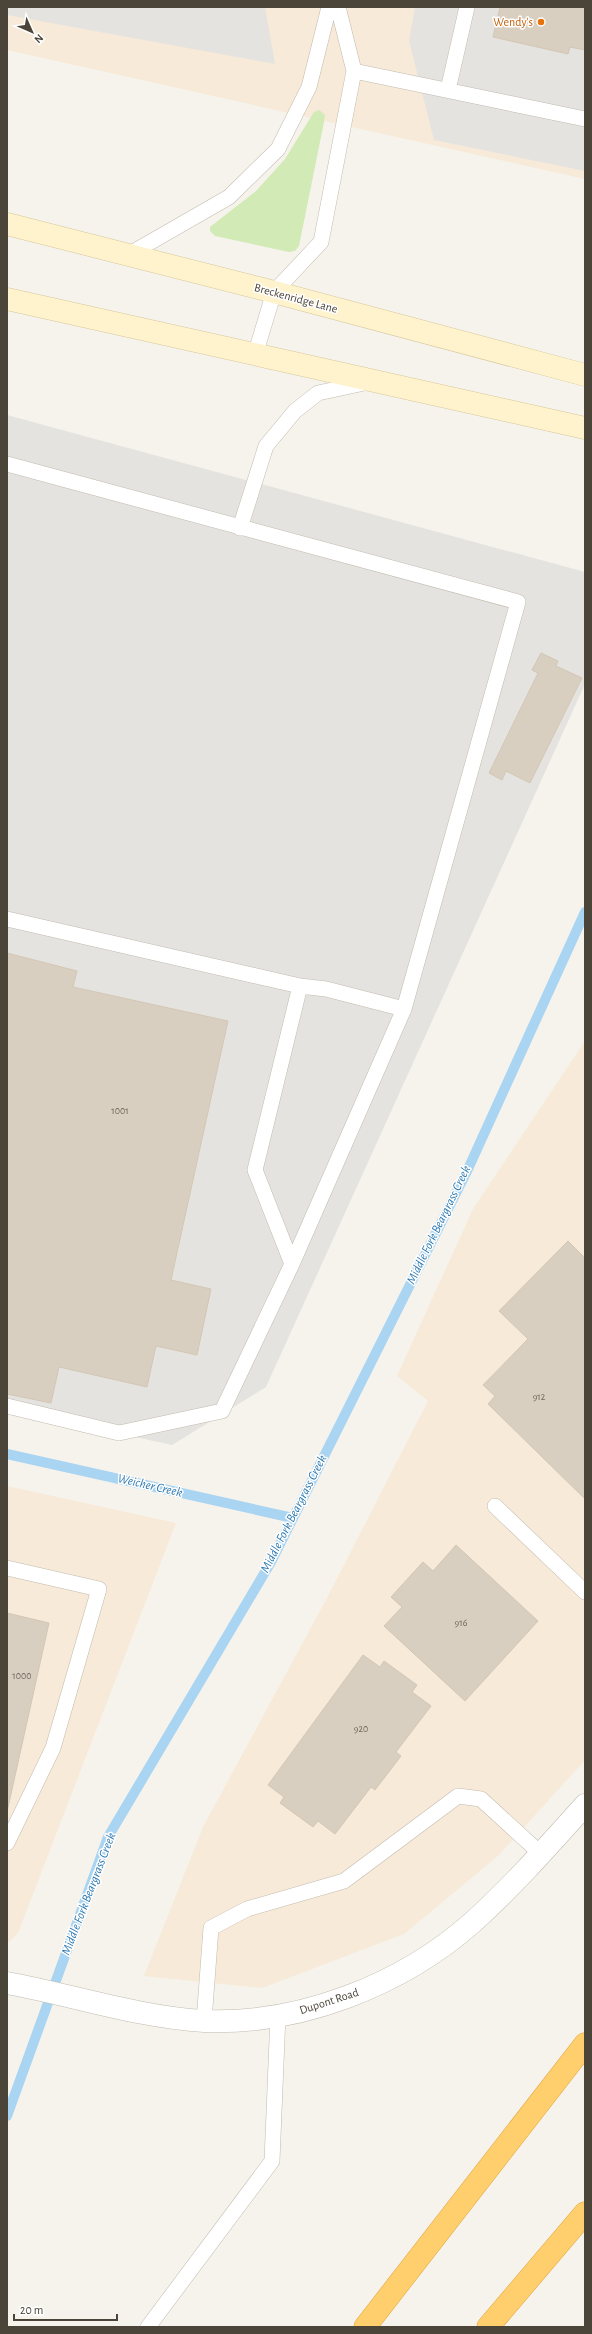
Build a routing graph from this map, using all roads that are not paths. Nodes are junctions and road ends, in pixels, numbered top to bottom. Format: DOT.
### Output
graph roads {
  1 [pos="328,7"];
  2 [pos="338,7"];
  3 [pos="466,7"];
  4 [pos="354,71"];
  5 [pos="448,90"];
  6 [pos="585,119"];
  7 [pos="7,224"];
  8 [pos="128,255"];
  9 [pos="274,292"];
  10 [pos="7,299"];
  11 [pos="255,355"];
  12 [pos="585,375"];
  13 [pos="374,381"];
  14 [pos="585,428"];
  15 [pos="7,464"];
  16 [pos="240,528"];
  17 [pos="7,920"];
  18 [pos="300,986"];
  19 [pos="404,1009"];
  20 [pos="292,1264"];
  21 [pos="7,1406"];
  22 [pos="495,1506"];
  23 [pos="7,1568"];
  24 [pos="585,1592"];
  25 [pos="585,1806"];
  26 [pos="7,1843"];
  27 [pos="541,1854"];
  28 [pos="10,1983"];
  29 [pos="278,2014"];
  30 [pos="204,2021"];
  31 [pos="585,2044"];
  32 [pos="585,2213"];
  33 [pos="148,2327"];
  34 [pos="365,2327"];
  35 [pos="488,2327"];
  1 -- 8 [label="lane"];
  2 -- 4 [label="lane"];
  3 -- 5 [label="lane"];
  4 -- 5 [label="lane"];
  4 -- 9 [label="lane"];
  5 -- 6 [label="lane"];
  7 -- 8 [label="main road, Breckenridge Lane"];
  8 -- 9 [label="main road, Breckenridge Lane"];
  9 -- 11 [label="lane"];
  9 -- 12 [label="main road, Breckenridge Lane"];
  10 -- 11 [label="main road"];
  11 -- 13 [label="main road"];
  13 -- 14 [label="main road"];
  13 -- 16 [label="lane"];
  15 -- 16 [label="lane"];
  16 -- 19 [label="lane"];
  17 -- 18 [label="lane"];
  18 -- 19 [label="lane"];
  18 -- 20 [label="lane"];
  19 -- 20 [label="lane"];
  20 -- 21 [label="lane"];
  22 -- 24 [label="lane"];
  23 -- 26 [label="lane"];
  25 -- 27 [label="street, Dupont Road"];
  27 -- 29 [label="street, Dupont Road"];
  27 -- 30 [label="lane"];
  28 -- 30 [label="street, Dupont Road"];
  29 -- 30 [label="street, Dupont Road"];
  29 -- 33 [label="lane"];
  31 -- 34 [label="highway"];
  32 -- 35 [label="highway"];
}
